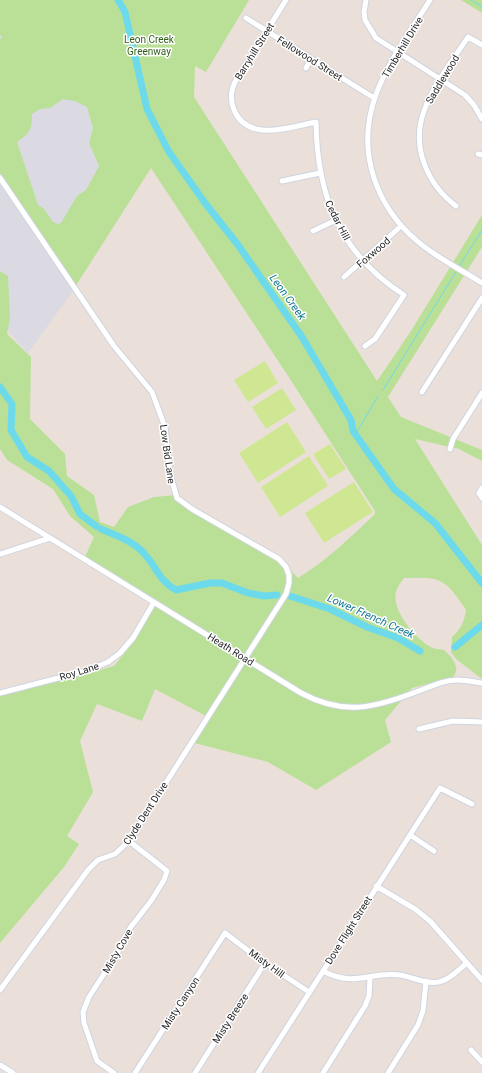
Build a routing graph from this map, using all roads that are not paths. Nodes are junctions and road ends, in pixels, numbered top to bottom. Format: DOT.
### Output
graph roads {
  1 [pos="286,0"];
  2 [pos="366,0"];
  3 [pos="430,0"];
  4 [pos="246,18"];
  5 [pos="266,32"];
  6 [pos="482,45"];
  7 [pos="398,52"];
  8 [pos="311,59"];
  9 [pos="306,68"];
  10 [pos="441,79"];
  11 [pos="374,98"];
  12 [pos="482,119"];
  13 [pos="316,122"];
  14 [pos="320,173"];
  15 [pos="0,178"];
  16 [pos="282,180"];
  17 [pos="456,206"];
  18 [pos="336,220"];
  19 [pos="401,226"];
  20 [pos="313,231"];
  21 [pos="363,260"];
  22 [pos="344,277"];
  23 [pos="482,283"];
  24 [pos="482,298"];
  25 [pos="365,346"];
  26 [pos="422,392"];
  27 [pos="482,393"];
  28 [pos="450,449"];
  29 [pos="0,507"];
  30 [pos="50,538"];
  31 [pos="0,554"];
  32 [pos="154,602"];
  33 [pos="245,658"];
  34 [pos="482,683"];
  35 [pos="0,693"];
  36 [pos="482,722"];
  37 [pos="418,729"];
  38 [pos="472,804"];
  39 [pos="410,835"];
  40 [pos="129,841"];
  41 [pos="434,851"];
  42 [pos="376,886"];
  43 [pos="225,933"];
  44 [pos="265,963"];
  45 [pos="467,963"];
  46 [pos="323,971"];
  47 [pos="370,977"];
  48 [pos="482,980"];
  49 [pos="426,981"];
  50 [pos="0,990"];
  51 [pos="309,992"];
  52 [pos="471,1050"];
  53 [pos="482,1062"];
  54 [pos="0,1065"];
  55 [pos="13,1073"];
  56 [pos="114,1073"];
  57 [pos="135,1073"];
  58 [pos="194,1073"];
  59 [pos="258,1073"];
  60 [pos="323,1073"];
  61 [pos="388,1073"];
  1 -- 5 [label="street, Barryhill Street"];
  2 -- 7 [label="street"];
  3 -- 7 [label="street, Timberhill Drive"];
  4 -- 5 [label="street, Fellowood Street"];
  5 -- 8 [label="street, Fellowood Street"];
  5 -- 13 [label="street, Barryhill Street"];
  6 -- 10 [label="street, Saddlewood"];
  7 -- 10 [label="street"];
  7 -- 11 [label="street, Timberhill Drive"];
  8 -- 9 [label="street"];
  8 -- 11 [label="street, Fellowood Street"];
  10 -- 12 [label="street"];
  10 -- 17 [label="street, Saddlewood"];
  11 -- 19 [label="street, Timberhill Drive"];
  13 -- 14 [label="street, Cedar Hill"];
  14 -- 16 [label="street"];
  14 -- 18 [label="street, Cedar Hill"];
  15 -- 33 [label="street, Low Bid Lane"];
  18 -- 20 [label="street"];
  18 -- 21 [label="street, Cedar Hill"];
  19 -- 21 [label="street, Foxwood"];
  19 -- 23 [label="street, Timberhill Drive"];
  21 -- 22 [label="street, Foxwood"];
  21 -- 25 [label="street, Cedar Hill"];
  24 -- 26 [label="street"];
  27 -- 28 [label="street"];
  29 -- 30 [label="street, Heath Road"];
  30 -- 31 [label="street"];
  30 -- 32 [label="street, Heath Road"];
  32 -- 33 [label="street, Heath Road"];
  32 -- 35 [label="street, Roy Lane"];
  33 -- 34 [label="street, Heath Road"];
  33 -- 40 [label="street, Clyde Dent Drive"];
  36 -- 37 [label="street"];
  38 -- 39 [label="street, Dove Flight Street"];
  39 -- 41 [label="street"];
  39 -- 42 [label="street, Dove Flight Street"];
  40 -- 50 [label="street, Clyde Dent Drive"];
  40 -- 56 [label="street, Misty Cove"];
  42 -- 45 [label="street"];
  42 -- 46 [label="street, Dove Flight Street"];
  43 -- 44 [label="street, Misty Hill"];
  43 -- 57 [label="street, Misty Canyon"];
  44 -- 51 [label="street, Misty Hill"];
  44 -- 58 [label="street, Misty Breeze"];
  45 -- 48 [label="street"];
  45 -- 49 [label="street"];
  46 -- 47 [label="street"];
  46 -- 51 [label="street, Dove Flight Street"];
  47 -- 49 [label="street"];
  47 -- 60 [label="street"];
  49 -- 61 [label="street"];
  51 -- 59 [label="street, Dove Flight Street"];
  52 -- 53 [label="street"];
  54 -- 55 [label="street"];
}
